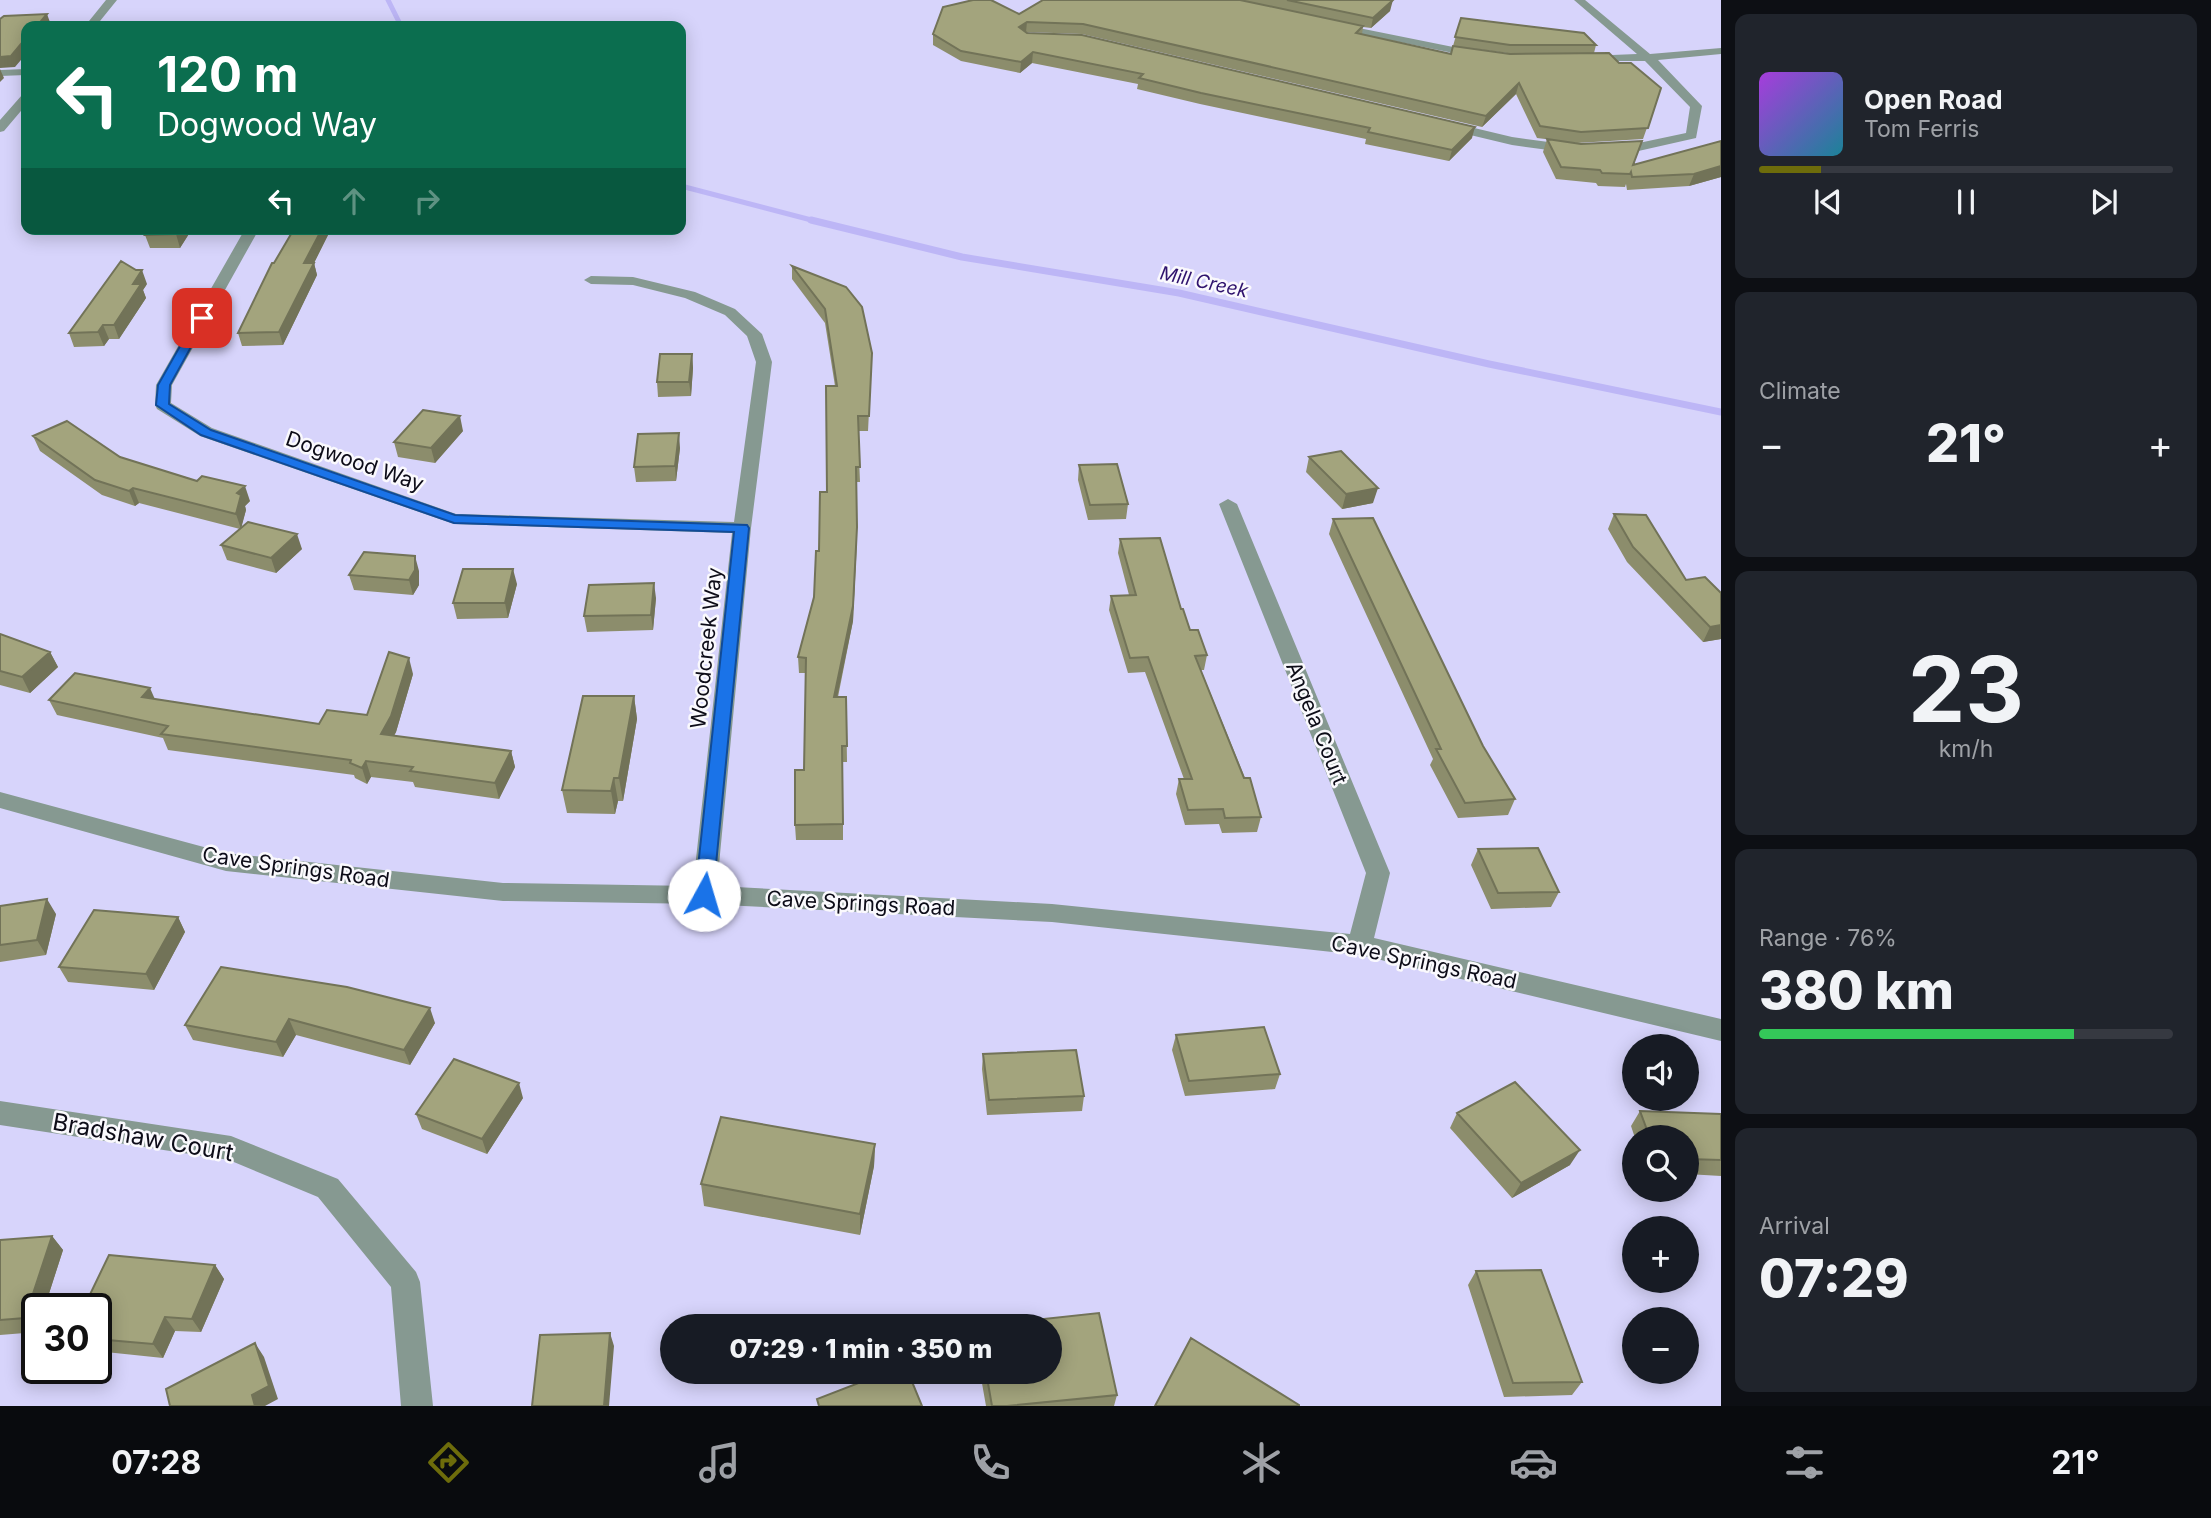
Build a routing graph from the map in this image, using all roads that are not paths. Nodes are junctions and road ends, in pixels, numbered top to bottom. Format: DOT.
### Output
graph roads {
  1 [pos="112,0"];
  2 [pos="1578,0"];
  3 [pos="94,21"];
  4 [pos="1326,25"];
  5 [pos="1721,51"];
  6 [pos="1494,57"];
  7 [pos="1648,58"];
  8 [pos="1580,60"];
  9 [pos="21,72"];
  10 [pos="0,73"];
  11 [pos="21,104"];
  12 [pos="1431,122"];
  13 [pos="0,128"];
  14 [pos="249,235"];
  15 [pos="591,280"];
  16 [pos="1228,504"];
  17 [pos="742,528"];
  18 [pos="0,800"];
  19 [pos="704,895"];
  20 [pos="1360,944"];
  21 [pos="1721,1030"];
  22 [pos="0,1113"];
  23 [pos="417,1406"];
  1 -- 3 [label="street"];
  2 -- 7 [label="street"];
  4 -- 6 [label="street"];
  5 -- 7 [label="street"];
  7 -- 8 [label="street"];
  7 -- 12 [label="street"];
  9 -- 10 [label="street"];
  11 -- 13 [label="street"];
  14 -- 17 [label="street, Dogwood Way"];
  15 -- 17 [label="street, Woodcreek Way"];
  16 -- 20 [label="street, Angela Court"];
  17 -- 19 [label="street, Woodcreek Way"];
  18 -- 19 [label="street, Cave Springs Road"];
  19 -- 20 [label="street, Cave Springs Road"];
  20 -- 21 [label="street, Cave Springs Road"];
  22 -- 23 [label="street, Bradshaw Court"];
}
